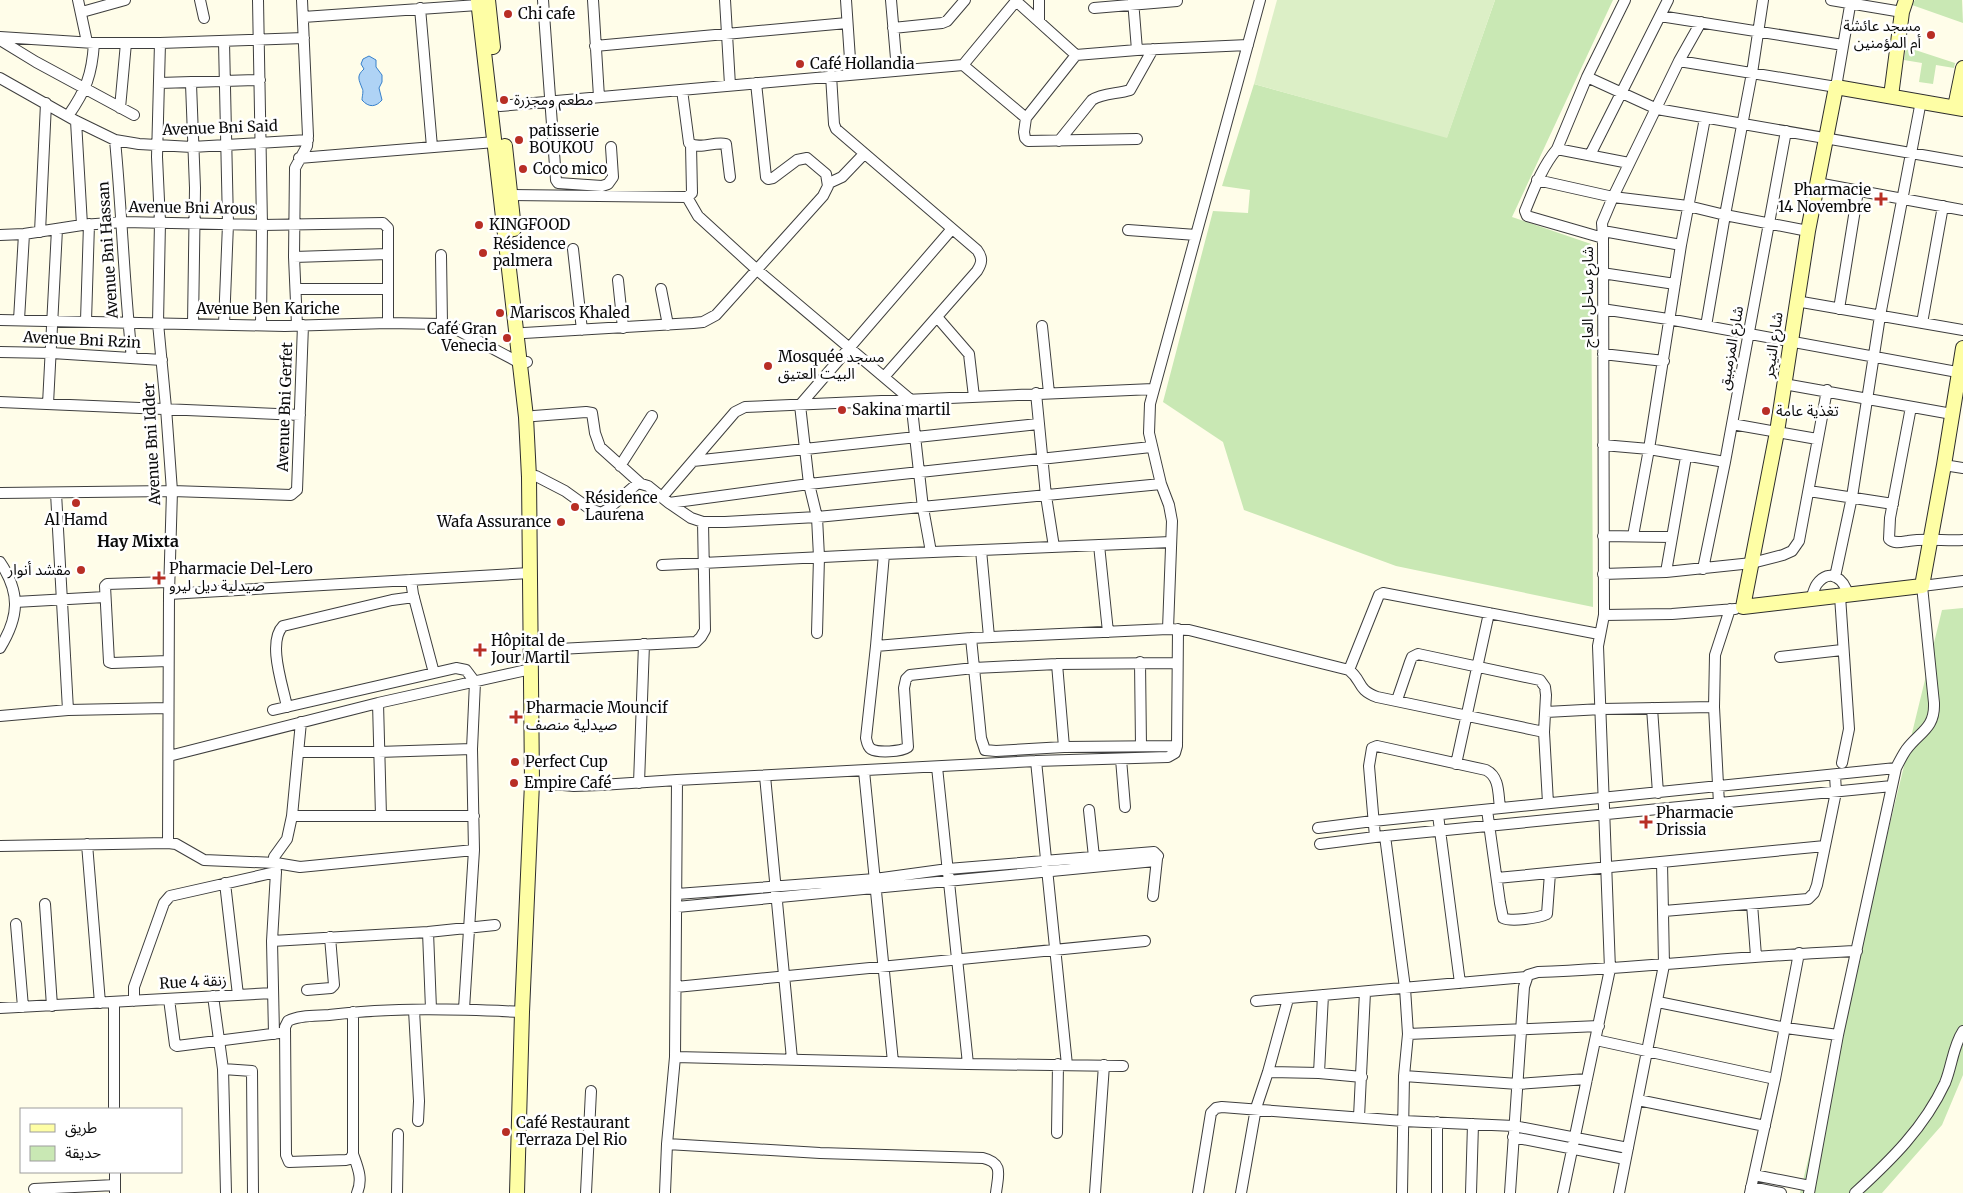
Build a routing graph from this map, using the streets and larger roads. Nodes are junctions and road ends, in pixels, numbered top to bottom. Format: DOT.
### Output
graph roads {
  1 [pos="78,0"];
  2 [pos="124,0"];
  3 [pos="200,0"];
  4 [pos="258,0"];
  5 [pos="302,0"];
  6 [pos="543,0"];
  7 [pos="593,0"];
  8 [pos="724,0"];
  9 [pos="846,0"];
  10 [pos="891,0"];
  11 [pos="965,0"];
  12 [pos="1016,0"];
  13 [pos="1038,0"];
  14 [pos="1260,0"];
  15 [pos="1626,0"];
  16 [pos="1668,0"];
  17 [pos="1763,0"];
  18 [pos="1831,0"];
  19 [pos="1177,1"];
  20 [pos="481,2"];
  21 [pos="1851,2"];
  22 [pos="1133,3"];
  23 [pos="1904,6"];
  24 [pos="420,8"];
  25 [pos="1094,8"];
  26 [pos="82,12"];
  27 [pos="1660,16"];
  28 [pos="303,17"];
  29 [pos="204,18"];
  30 [pos="1039,21"];
  31 [pos="1700,22"];
  32 [pos="847,23"];
  33 [pos="893,28"];
  34 [pos="1759,33"];
  35 [pos="728,34"];
  36 [pos="0,38"];
  37 [pos="304,38"];
  38 [pos="260,41"];
  39 [pos="224,42"];
  40 [pos="90,43"];
  41 [pos="126,43"];
  42 [pos="160,44"];
  43 [pos="1248,44"];
  44 [pos="1843,45"];
  45 [pos="595,46"];
  46 [pos="1153,49"];
  47 [pos="1137,50"];
  48 [pos="1076,55"];
  49 [pos="1679,61"];
  50 [pos="963,65"];
  51 [pos="1963,68"];
  52 [pos="897,70"];
  53 [pos="851,74"];
  54 [pos="1752,74"];
  55 [pos="831,75"];
  56 [pos="1587,77"];
  57 [pos="0,78"];
  58 [pos="260,80"];
  59 [pos="225,82"];
  60 [pos="756,83"];
  61 [pos="159,84"];
  62 [pos="191,84"];
  63 [pos="730,85"];
  64 [pos="1836,87"];
  65 [pos="86,89"];
  66 [pos="682,90"];
  67 [pos="1620,92"];
  68 [pos="1891,96"];
  69 [pos="599,97"];
  70 [pos="550,101"];
  71 [pos="1921,101"];
  72 [pos="46,103"];
  73 [pos="500,106"];
  74 [pos="120,108"];
  75 [pos="1959,108"];
  76 [pos="1657,109"];
  77 [pos="134,115"];
  78 [pos="72,118"];
  79 [pos="1026,118"];
  80 [pos="1705,118"];
  81 [pos="1743,125"];
  82 [pos="1786,132"];
  83 [pos="1137,139"];
  84 [pos="1826,139"];
  85 [pos="115,140"];
  86 [pos="308,140"];
  87 [pos="1058,141"];
  88 [pos="495,142"];
  89 [pos="261,143"];
  90 [pos="158,145"];
  91 [pos="226,145"];
  92 [pos="691,145"];
  93 [pos="611,146"];
  94 [pos="192,147"];
  95 [pos="432,147"];
  96 [pos="1557,148"];
  97 [pos="1911,153"];
  98 [pos="864,154"];
  99 [pos="1590,155"];
  100 [pos="299,158"];
  101 [pos="1963,162"];
  102 [pos="1629,163"];
  103 [pos="730,177"];
  104 [pos="1537,180"];
  105 [pos="829,183"];
  106 [pos="1817,183"];
  107 [pos="1858,191"];
  108 [pos="511,195"];
  109 [pos="1613,197"];
  110 [pos="687,198"];
  111 [pos="1902,199"];
  112 [pos="1688,206"];
  113 [pos="1943,206"];
  114 [pos="1963,210"];
  115 [pos="1725,215"];
  116 [pos="123,222"];
  117 [pos="160,222"];
  118 [pos="85,224"];
  119 [pos="194,224"];
  120 [pos="228,224"];
  121 [pos="294,224"];
  122 [pos="1769,224"];
  123 [pos="262,225"];
  124 [pos="57,229"];
  125 [pos="951,230"];
  126 [pos="1128,230"];
  127 [pos="1808,231"];
  128 [pos="40,232"];
  129 [pos="0,234"];
  130 [pos="24,234"];
  131 [pos="1196,235"];
  132 [pos="1603,235"];
  133 [pos="1681,245"];
  134 [pos="573,249"];
  135 [pos="388,254"];
  136 [pos="441,255"];
  137 [pos="294,257"];
  138 [pos="756,269"];
  139 [pos="1602,273"];
  140 [pos="618,280"];
  141 [pos="1675,284"];
  142 [pos="296,289"];
  143 [pos="388,289"];
  144 [pos="661,289"];
  145 [pos="1796,301"];
  146 [pos="1839,309"];
  147 [pos="1602,310"];
  148 [pos="1880,316"];
  149 [pos="937,317"];
  150 [pos="1668,319"];
  151 [pos="0,320"];
  152 [pos="20,320"];
  153 [pos="86,321"];
  154 [pos="53,322"];
  155 [pos="128,323"];
  156 [pos="158,323"];
  157 [pos="388,323"];
  158 [pos="1922,323"];
  159 [pos="193,324"];
  160 [pos="224,324"];
  161 [pos="442,324"];
  162 [pos="261,325"];
  163 [pos="300,325"];
  164 [pos="668,325"];
  165 [pos="1042,326"];
  166 [pos="1706,326"];
  167 [pos="623,328"];
  168 [pos="582,330"];
  169 [pos="1963,330"];
  170 [pos="524,333"];
  171 [pos="1748,334"];
  172 [pos="1790,342"];
  173 [pos="850,348"];
  174 [pos="1963,348"];
  175 [pos="0,352"];
  176 [pos="52,353"];
  177 [pos="1603,354"];
  178 [pos="1873,357"];
  179 [pos="132,358"];
  180 [pos="162,360"];
  181 [pos="1664,361"];
  182 [pos="524,363"];
  183 [pos="1961,373"];
  184 [pos="884,377"];
  185 [pos="1784,384"];
  186 [pos="1153,389"];
  187 [pos="1826,390"];
  188 [pos="1036,393"];
  189 [pos="1049,393"];
  190 [pos="974,397"];
  191 [pos="1868,399"];
  192 [pos="911,400"];
  193 [pos="0,402"];
  194 [pos="48,404"];
  195 [pos="800,405"];
  196 [pos="1910,407"];
  197 [pos="166,408"];
  198 [pos="1952,414"];
  199 [pos="300,415"];
  200 [pos="534,416"];
  201 [pos="652,416"];
  202 [pos="1038,424"];
  203 [pos="1732,424"];
  204 [pos="1777,432"];
  205 [pos="915,438"];
  206 [pos="1817,439"];
  207 [pos="1603,445"];
  208 [pos="1151,446"];
  209 [pos="805,449"];
  210 [pos="1649,449"];
  211 [pos="1686,456"];
  212 [pos="1042,459"];
  213 [pos="693,461"];
  214 [pos="1725,462"];
  215 [pos="1944,464"];
  216 [pos="620,466"];
  217 [pos="1963,468"];
  218 [pos="919,472"];
  219 [pos="536,476"];
  220 [pos="641,484"];
  221 [pos="809,484"];
  222 [pos="1161,484"];
  223 [pos="172,490"];
  224 [pos="1808,491"];
  225 [pos="0,493"];
  226 [pos="56,493"];
  227 [pos="1046,496"];
  228 [pos="1852,497"];
  229 [pos="666,500"];
  230 [pos="1893,504"];
  231 [pos="923,508"];
  232 [pos="817,517"];
  233 [pos="703,522"];
  234 [pos="1603,536"];
  235 [pos="1632,536"];
  236 [pos="1671,537"];
  237 [pos="1930,540"];
  238 [pos="1963,540"];
  239 [pos="1171,542"];
  240 [pos="1099,545"];
  241 [pos="1054,547"];
  242 [pos="981,550"];
  243 [pos="931,552"];
  244 [pos="884,554"];
  245 [pos="819,557"];
  246 [pos="0,562"];
  247 [pos="703,562"];
  248 [pos="1752,563"];
  249 [pos="662,565"];
  250 [pos="1703,570"];
  251 [pos="1666,572"];
  252 [pos="530,573"];
  253 [pos="1603,574"];
  254 [pos="1835,577"];
  255 [pos="411,580"];
  256 [pos="390,581"];
  257 [pos="1963,581"];
  258 [pos="169,582"];
  259 [pos="1922,586"];
  260 [pos="169,594"];
  261 [pos="105,596"];
  262 [pos="1844,596"];
  263 [pos="414,597"];
  264 [pos="61,599"];
  265 [pos="1811,599"];
  266 [pos="392,600"];
  267 [pos="15,602"];
  268 [pos="1736,608"];
  269 [pos="1489,613"];
  270 [pos="1604,615"];
  271 [pos="1173,629"];
  272 [pos="1108,632"];
  273 [pos="817,633"];
  274 [pos="1599,634"];
  275 [pos="971,638"];
  276 [pos="988,638"];
  277 [pos="644,644"];
  278 [pos="876,646"];
  279 [pos="0,648"];
  280 [pos="539,650"];
  281 [pos="1842,650"];
  282 [pos="1780,657"];
  283 [pos="168,661"];
  284 [pos="1140,662"];
  285 [pos="1178,663"];
  286 [pos="1057,664"];
  287 [pos="1478,667"];
  288 [pos="974,668"];
  289 [pos="531,669"];
  290 [pos="1349,670"];
  291 [pos="434,673"];
  292 [pos="475,682"];
  293 [pos="1397,700"];
  294 [pos="378,703"];
  295 [pos="287,707"];
  296 [pos="1714,707"];
  297 [pos="168,708"];
  298 [pos="1652,708"];
  299 [pos="1602,709"];
  300 [pos="68,710"];
  301 [pos="273,710"];
  302 [pos="1546,712"];
  303 [pos="0,716"];
  304 [pos="1467,716"];
  305 [pos="301,722"];
  306 [pos="1544,732"];
  307 [pos="1140,746"];
  308 [pos="1177,746"];
  309 [pos="1064,747"];
  310 [pos="472,749"];
  311 [pos="298,752"];
  312 [pos="378,752"];
  313 [pos="169,756"];
  314 [pos="1121,758"];
  315 [pos="1036,761"];
  316 [pos="1842,763"];
  317 [pos="1456,764"];
  318 [pos="937,767"];
  319 [pos="1896,768"];
  320 [pos="864,771"];
  321 [pos="1835,775"];
  322 [pos="765,776"];
  323 [pos="677,780"];
  324 [pos="540,783"];
  325 [pos="639,783"];
  326 [pos="1718,786"];
  327 [pos="1892,786"];
  328 [pos="1836,792"];
  329 [pos="1658,793"];
  330 [pos="1603,798"];
  331 [pos="1548,803"];
  332 [pos="1719,804"];
  333 [pos="1125,808"];
  334 [pos="1500,808"];
  335 [pos="1089,810"];
  336 [pos="1487,810"];
  337 [pos="1438,814"];
  338 [pos="1604,815"];
  339 [pos="292,816"];
  340 [pos="381,816"];
  341 [pos="474,816"];
  342 [pos="1373,821"];
  343 [pos="1490,826"];
  344 [pos="1318,828"];
  345 [pos="1440,831"];
  346 [pos="1380,836"];
  347 [pos="168,843"];
  348 [pos="87,844"];
  349 [pos="1320,844"];
  350 [pos="0,846"];
  351 [pos="1825,846"];
  352 [pos="474,850"];
  353 [pos="1094,857"];
  354 [pos="1157,859"];
  355 [pos="1662,862"];
  356 [pos="1047,866"];
  357 [pos="1606,867"];
  358 [pos="276,868"];
  359 [pos="948,869"];
  360 [pos="1550,873"];
  361 [pos="1497,878"];
  362 [pos="949,880"];
  363 [pos="225,883"];
  364 [pos="876,884"];
  365 [pos="776,887"];
  366 [pos="677,894"];
  367 [pos="1153,896"];
  368 [pos="776,898"];
  369 [pos="45,904"];
  370 [pos="1752,904"];
  371 [pos="677,907"];
  372 [pos="1664,911"];
  373 [pos="16,924"];
  374 [pos="495,925"];
  375 [pos="470,926"];
  376 [pos="428,932"];
  377 [pos="330,937"];
  378 [pos="272,941"];
  379 [pos="1145,941"];
  380 [pos="1056,950"];
  381 [pos="1857,951"];
  382 [pos="1799,953"];
  383 [pos="1756,956"];
  384 [pos="957,960"];
  385 [pos="1664,965"];
  386 [pos="884,967"];
  387 [pos="1610,969"];
  388 [pos="784,977"];
  389 [pos="1527,977"];
  390 [pos="1460,983"];
  391 [pos="676,987"];
  392 [pos="1405,988"];
  393 [pos="307,990"];
  394 [pos="273,992"];
  395 [pos="1365,992"];
  396 [pos="238,994"];
  397 [pos="1323,995"];
  398 [pos="213,996"];
  399 [pos="169,998"];
  400 [pos="1288,998"];
  401 [pos="134,1001"];
  402 [pos="1256,1001"];
  403 [pos="114,1002"];
  404 [pos="1658,1002"];
  405 [pos="100,1003"];
  406 [pos="52,1006"];
  407 [pos="23,1007"];
  408 [pos="0,1008"];
  409 [pos="431,1009"];
  410 [pos="464,1009"];
  411 [pos="414,1010"];
  412 [pos="353,1012"];
  413 [pos="522,1012"];
  414 [pos="1599,1026"];
  415 [pos="1786,1028"];
  416 [pos="1522,1029"];
  417 [pos="1963,1031"];
  418 [pos="286,1032"];
  419 [pos="274,1034"];
  420 [pos="1408,1034"];
  421 [pos="1838,1035"];
  422 [pos="1596,1040"];
  423 [pos="219,1041"];
  424 [pos="1649,1050"];
  425 [pos="675,1057"];
  426 [pos="792,1059"];
  427 [pos="893,1062"];
  428 [pos="968,1064"];
  429 [pos="1063,1064"];
  430 [pos="1104,1065"];
  431 [pos="1123,1066"];
  432 [pos="223,1069"];
  433 [pos="1268,1072"];
  434 [pos="1319,1073"];
  435 [pos="1404,1076"];
  436 [pos="1362,1077"];
  437 [pos="1587,1079"];
  438 [pos="1775,1079"];
  439 [pos="1518,1084"];
  440 [pos="591,1091"];
  441 [pos="1638,1100"];
  442 [pos="114,1108"];
  443 [pos="1256,1108"];
  444 [pos="1359,1117"];
  445 [pos="1403,1120"];
  446 [pos="418,1121"];
  447 [pos="1437,1122"];
  448 [pos="1473,1124"];
  449 [pos="1765,1126"];
  450 [pos="1514,1132"];
  451 [pos="1057,1133"];
  452 [pos="398,1134"];
  453 [pos="1574,1137"];
  454 [pos="667,1144"];
  455 [pos="1572,1148"];
  456 [pos="1628,1148"];
  457 [pos="353,1154"];
  458 [pos="1626,1159"];
  459 [pos="115,1173"];
  460 [pos="1754,1175"];
  461 [pos="34,1189"];
  462 [pos="115,1189"];
  463 [pos="1750,1190"];
  464 [pos="1810,1190"];
  465 [pos="226,1193"];
  466 [pos="254,1193"];
  467 [pos="357,1193"];
  468 [pos="397,1193"];
  469 [pos="517,1193"];
  470 [pos="525,1193"];
  471 [pos="586,1193"];
  472 [pos="665,1193"];
  473 [pos="996,1193"];
  474 [pos="1095,1193"];
  475 [pos="1198,1193"];
  476 [pos="1241,1193"];
  477 [pos="1402,1193"];
  478 [pos="1437,1193"];
  479 [pos="1471,1193"];
  480 [pos="1510,1193"];
  481 [pos="1563,1193"];
  482 [pos="1619,1193"];
  483 [pos="1781,1193"];
  484 [pos="1855,1193"];
  1 -- 26 [label="street"];
  2 -- 26 [label="street"];
  3 -- 29 [label="street"];
  4 -- 38 [label="street"];
  5 -- 28 [label="street, Avenue Bni Gerfet"];
  6 -- 70 [label="street"];
  7 -- 45 [label="street"];
  8 -- 35 [label="street"];
  9 -- 32 [label="street"];
  10 -- 33 [label="street"];
  11 -- 33 [label="street"];
  12 -- 30 [label="street"];
  12 -- 50 [label="street"];
  13 -- 30 [label="street"];
  14 -- 43 [label="street"];
  15 -- 56 [label="street, شارع ساحل العاج"];
  16 -- 27 [label="street"];
  17 -- 34 [label="street"];
  18 -- 21 [label="street"];
  19 -- 22 [label="street"];
  20 -- 24 [label="street"];
  20 -- 73 [label="street"];
  20 -- 88 [label="street"];
  21 -- 23 [label="street"];
  21 -- 44 [label="street"];
  22 -- 25 [label="street"];
  22 -- 47 [label="street"];
  23 -- 68 [label="street"];
  24 -- 28 [label="street"];
  24 -- 95 [label="street"];
  26 -- 40 [label="street"];
  27 -- 31 [label="street"];
  27 -- 67 [label="street"];
  28 -- 37 [label="street, Avenue Bni Gerfet"];
  30 -- 48 [label="street"];
  31 -- 34 [label="street"];
  31 -- 49 [label="street"];
  32 -- 35 [label="street"];
  32 -- 53 [label="street"];
  33 -- 52 [label="street"];
  34 -- 44 [label="street"];
  34 -- 54 [label="street"];
  35 -- 45 [label="street"];
  35 -- 63 [label="street"];
  36 -- 40 [label="street"];
  36 -- 65 [label="street"];
  37 -- 38 [label="street"];
  37 -- 86 [label="street, Avenue Bni Gerfet"];
  38 -- 39 [label="street"];
  38 -- 58 [label="street"];
  39 -- 42 [label="street"];
  39 -- 59 [label="street"];
  40 -- 41 [label="street"];
  40 -- 65 [label="street"];
  41 -- 42 [label="street"];
  41 -- 74 [label="street"];
  42 -- 61 [label="street, Avenue Bni Idder"];
  43 -- 46 [label="street"];
  43 -- 131 [label="street"];
  44 -- 64 [label="street"];
  45 -- 69 [label="street"];
  46 -- 47 [label="street"];
  46 -- 87 [label="street"];
  47 -- 48 [label="street"];
  48 -- 79 [label="street"];
  49 -- 54 [label="street"];
  49 -- 76 [label="street"];
  50 -- 52 [label="street"];
  50 -- 79 [label="street"];
  51 -- 75 [label="street"];
  52 -- 53 [label="street"];
  53 -- 55 [label="street"];
  54 -- 64 [label="street"];
  54 -- 81 [label="street"];
  55 -- 60 [label="street"];
  55 -- 98 [label="street"];
  56 -- 67 [label="street"];
  56 -- 96 [label="street, شارع ساحل العاج"];
  57 -- 72 [label="street, Avenue Bni Said"];
  58 -- 59 [label="street"];
  58 -- 89 [label="street"];
  59 -- 62 [label="street"];
  59 -- 91 [label="street"];
  60 -- 63 [label="street"];
  60 -- 105 [label="street"];
  61 -- 62 [label="street"];
  61 -- 90 [label="street, Avenue Bni Idder"];
  62 -- 94 [label="street"];
  63 -- 66 [label="street"];
  64 -- 68 [label="street"];
  64 -- 84 [label="street, شارع النيجر"];
  65 -- 74 [label="street"];
  65 -- 78 [label="street"];
  66 -- 69 [label="street"];
  66 -- 92 [label="street"];
  67 -- 76 [label="street"];
  67 -- 99 [label="street"];
  68 -- 71 [label="street"];
  69 -- 70 [label="street"];
  70 -- 73 [label="street"];
  70 -- 93 [label="street"];
  71 -- 75 [label="street"];
  71 -- 97 [label="street"];
  72 -- 78 [label="street, Avenue Bni Said"];
  72 -- 128 [label="street"];
  73 -- 108 [label="street"];
  74 -- 77 [label="street"];
  76 -- 80 [label="street"];
  76 -- 102 [label="street"];
  78 -- 85 [label="street, Avenue Bni Said"];
  78 -- 118 [label="street"];
  79 -- 87 [label="street"];
  80 -- 81 [label="street"];
  80 -- 112 [label="street"];
  81 -- 82 [label="street"];
  81 -- 115 [label="street"];
  82 -- 84 [label="street"];
  82 -- 122 [label="street, شارع المزمبيق"];
  83 -- 87 [label="street"];
  84 -- 97 [label="street"];
  84 -- 106 [label="street, شارع النيجر"];
  85 -- 90 [label="street, Avenue Bni Said"];
  85 -- 116 [label="street, Avenue Bni Hassan"];
  86 -- 89 [label="street, Avenue Bni Said"];
  86 -- 100 [label="street, Avenue Bni Gerfet"];
  88 -- 95 [label="street"];
  88 -- 182 [label="street"];
  89 -- 91 [label="street, Avenue Bni Said"];
  89 -- 123 [label="street"];
  90 -- 94 [label="street, Avenue Bni Said"];
  90 -- 117 [label="street, Avenue Bni Idder"];
  91 -- 94 [label="street, Avenue Bni Said"];
  91 -- 120 [label="street"];
  92 -- 103 [label="street"];
  92 -- 110 [label="street"];
  94 -- 119 [label="street"];
  95 -- 100 [label="street"];
  96 -- 99 [label="street"];
  96 -- 104 [label="street, شارع ساحل العاج"];
  97 -- 101 [label="street"];
  97 -- 111 [label="street"];
  98 -- 105 [label="street"];
  98 -- 125 [label="street"];
  99 -- 102 [label="street"];
  100 -- 121 [label="street, Avenue Bni Gerfet"];
  102 -- 109 [label="street"];
  104 -- 109 [label="street"];
  104 -- 132 [label="street, شارع ساحل العاج"];
  105 -- 138 [label="street"];
  106 -- 107 [label="street"];
  106 -- 127 [label="street, شارع النيجر"];
  107 -- 111 [label="street"];
  107 -- 146 [label="street"];
  108 -- 110 [label="street"];
  108 -- 170 [label="street"];
  109 -- 112 [label="street"];
  109 -- 132 [label="street"];
  110 -- 138 [label="street"];
  111 -- 113 [label="street"];
  111 -- 148 [label="street"];
  112 -- 115 [label="street"];
  112 -- 133 [label="street"];
  113 -- 114 [label="street"];
  113 -- 158 [label="street"];
  115 -- 122 [label="street"];
  115 -- 166 [label="street"];
  116 -- 117 [label="street, Avenue Bni Arous"];
  116 -- 118 [label="street, Avenue Bni Arous"];
  116 -- 155 [label="street, Avenue Bni Hassan"];
  117 -- 119 [label="street, Avenue Bni Arous"];
  117 -- 156 [label="street, Avenue Bni Idder"];
  118 -- 124 [label="street, Avenue Bni Arous"];
  118 -- 153 [label="street"];
  119 -- 120 [label="street, Avenue Bni Arous"];
  119 -- 159 [label="street"];
  120 -- 123 [label="street, Avenue Bni Arous"];
  120 -- 160 [label="street"];
  121 -- 123 [label="street, Avenue Bni Arous"];
  121 -- 135 [label="street, Avenue Bni Arous"];
  121 -- 137 [label="street, Avenue Bni Gerfet"];
  122 -- 127 [label="street"];
  122 -- 171 [label="street, شارع المزمبيق"];
  123 -- 162 [label="street"];
  124 -- 128 [label="street, Avenue Bni Arous"];
  124 -- 154 [label="street"];
  125 -- 149 [label="street"];
  125 -- 173 [label="street"];
  126 -- 131 [label="street"];
  127 -- 145 [label="street, شارع النيجر"];
  128 -- 130 [label="street, Avenue Bni Arous"];
  129 -- 130 [label="street, Avenue Bni Arous"];
  130 -- 152 [label="street"];
  131 -- 186 [label="street"];
  132 -- 133 [label="street"];
  132 -- 139 [label="street, شارع ساحل العاج"];
  133 -- 141 [label="street"];
  134 -- 168 [label="street"];
  135 -- 137 [label="street"];
  135 -- 143 [label="street"];
  136 -- 161 [label="street"];
  137 -- 142 [label="street, Avenue Bni Gerfet"];
  138 -- 164 [label="street"];
  138 -- 173 [label="street"];
  139 -- 141 [label="street"];
  139 -- 147 [label="street, شارع ساحل العاج"];
  140 -- 167 [label="street"];
  141 -- 150 [label="street"];
  142 -- 143 [label="street"];
  142 -- 163 [label="street, Avenue Bni Gerfet"];
  143 -- 157 [label="street"];
  144 -- 164 [label="street"];
  145 -- 146 [label="street"];
  145 -- 172 [label="street, شارع النيجر"];
  146 -- 148 [label="street"];
  147 -- 150 [label="street"];
  147 -- 177 [label="street, شارع ساحل العاج"];
  148 -- 158 [label="street"];
  148 -- 178 [label="street"];
  149 -- 184 [label="street"];
  149 -- 190 [label="street"];
  150 -- 166 [label="street"];
  150 -- 181 [label="street"];
  151 -- 152 [label="street, Avenue Ben Kariche"];
  152 -- 154 [label="street, Avenue Ben Kariche"];
  153 -- 154 [label="street, Avenue Ben Kariche"];
  153 -- 155 [label="street, Avenue Ben Kariche"];
  154 -- 176 [label="street"];
  155 -- 156 [label="street, Avenue Ben Kariche"];
  155 -- 179 [label="street, Avenue Bni Hassan"];
  156 -- 159 [label="street, Avenue Ben Kariche"];
  156 -- 180 [label="street, Avenue Bni Idder"];
  157 -- 161 [label="street, Avenue Ben Kariche"];
  157 -- 163 [label="street, Avenue Ben Kariche"];
  158 -- 169 [label="street"];
  159 -- 160 [label="street, Avenue Ben Kariche"];
  160 -- 162 [label="street, Avenue Ben Kariche"];
  161 -- 182 [label="street, Avenue Ben Kariche"];
  162 -- 163 [label="street, Avenue Ben Kariche"];
  163 -- 199 [label="street, Avenue Bni Gerfet"];
  164 -- 167 [label="street"];
  165 -- 189 [label="street"];
  166 -- 171 [label="street"];
  167 -- 168 [label="street"];
  168 -- 170 [label="street"];
  170 -- 182 [label="street"];
  171 -- 172 [label="street"];
  171 -- 203 [label="street, شارع المزمبيق"];
  172 -- 178 [label="street"];
  172 -- 185 [label="street, شارع النيجر"];
  173 -- 184 [label="street"];
  173 -- 195 [label="street"];
  174 -- 183 [label="street"];
  175 -- 176 [label="street, Avenue Bni Rzin"];
  176 -- 179 [label="street, Avenue Bni Rzin"];
  176 -- 194 [label="street"];
  177 -- 181 [label="street"];
  177 -- 207 [label="street, شارع ساحل العاج"];
  178 -- 183 [label="street"];
  178 -- 191 [label="street"];
  179 -- 180 [label="street, Avenue Bni Rzin"];
  180 -- 197 [label="street, Avenue Bni Idder"];
  181 -- 210 [label="street"];
  182 -- 200 [label="street"];
  182 -- 252 [label="street"];
  183 -- 198 [label="street"];
  184 -- 192 [label="street"];
  185 -- 187 [label="street"];
  185 -- 204 [label="street, شارع النيجر"];
  186 -- 189 [label="street"];
  186 -- 208 [label="street"];
  187 -- 191 [label="street"];
  187 -- 206 [label="street"];
  188 -- 189 [label="street"];
  188 -- 190 [label="street"];
  188 -- 202 [label="street"];
  190 -- 192 [label="street"];
  191 -- 196 [label="street"];
  191 -- 228 [label="street"];
  192 -- 195 [label="street"];
  192 -- 205 [label="street"];
  193 -- 194 [label="street"];
  194 -- 197 [label="street"];
  195 -- 209 [label="street"];
  195 -- 213 [label="street"];
  196 -- 198 [label="street"];
  196 -- 230 [label="street"];
  197 -- 199 [label="street"];
  197 -- 223 [label="street, Avenue Bni Idder"];
  198 -- 215 [label="street"];
  199 -- 223 [label="street, Avenue Bni Gerfet"];
  200 -- 216 [label="street"];
  200 -- 219 [label="street"];
  201 -- 216 [label="street"];
  202 -- 205 [label="street"];
  202 -- 212 [label="street"];
  203 -- 204 [label="street"];
  203 -- 214 [label="street, شارع المزمبيق"];
  204 -- 206 [label="street"];
  204 -- 248 [label="street, شارع النيجر"];
  205 -- 209 [label="street"];
  205 -- 218 [label="street"];
  206 -- 224 [label="street"];
  207 -- 210 [label="street"];
  207 -- 234 [label="street, شارع ساحل العاج"];
  208 -- 212 [label="street"];
  208 -- 222 [label="street"];
  209 -- 213 [label="street"];
  209 -- 221 [label="street"];
  210 -- 211 [label="street"];
  210 -- 235 [label="street"];
  211 -- 214 [label="street"];
  211 -- 236 [label="street"];
  212 -- 218 [label="street"];
  212 -- 227 [label="street"];
  213 -- 229 [label="street"];
  214 -- 250 [label="street, شارع المزمبيق"];
  215 -- 217 [label="street"];
  215 -- 237 [label="street"];
  216 -- 220 [label="street"];
  218 -- 221 [label="street"];
  218 -- 231 [label="street"];
  219 -- 220 [label="street"];
  219 -- 280 [label="street"];
  220 -- 229 [label="street"];
  221 -- 229 [label="street"];
  221 -- 232 [label="street"];
  222 -- 227 [label="street"];
  222 -- 239 [label="street"];
  223 -- 226 [label="street"];
  223 -- 258 [label="street, Avenue Bni Idder"];
  224 -- 228 [label="street"];
  224 -- 248 [label="street"];
  225 -- 226 [label="street"];
  226 -- 264 [label="street"];
  227 -- 231 [label="street"];
  227 -- 241 [label="street"];
  228 -- 230 [label="street"];
  228 -- 254 [label="street"];
  229 -- 233 [label="street"];
  230 -- 237 [label="street"];
  231 -- 232 [label="street"];
  231 -- 243 [label="street"];
  232 -- 233 [label="street"];
  232 -- 245 [label="street"];
  233 -- 247 [label="street"];
  234 -- 235 [label="street"];
  234 -- 253 [label="street, شارع ساحل العاج"];
  235 -- 236 [label="street"];
  236 -- 251 [label="street"];
  237 -- 238 [label="street"];
  237 -- 259 [label="street"];
  239 -- 240 [label="street"];
  239 -- 271 [label="street"];
  240 -- 241 [label="street"];
  240 -- 272 [label="street"];
  241 -- 242 [label="street"];
  242 -- 243 [label="street"];
  242 -- 276 [label="street"];
  243 -- 244 [label="street"];
  244 -- 245 [label="street"];
  244 -- 278 [label="street"];
  245 -- 247 [label="street"];
  245 -- 273 [label="street"];
  246 -- 267 [label="street"];
  247 -- 249 [label="street"];
  247 -- 277 [label="street"];
  248 -- 250 [label="street"];
  248 -- 268 [label="street, شارع النيجر"];
  250 -- 251 [label="street"];
  251 -- 253 [label="street"];
  252 -- 255 [label="street"];
  252 -- 289 [label="street"];
  253 -- 270 [label="street, شارع ساحل العاج"];
  254 -- 262 [label="street"];
  254 -- 265 [label="street"];
  255 -- 256 [label="street"];
  255 -- 263 [label="street"];
  256 -- 260 [label="street"];
  256 -- 266 [label="street"];
  257 -- 259 [label="street"];
  258 -- 260 [label="street, Avenue Bni Idder"];
  258 -- 261 [label="street"];
  259 -- 262 [label="street"];
  259 -- 319 [label="street"];
  260 -- 283 [label="street, Avenue Bni Idder"];
  261 -- 264 [label="street"];
  261 -- 283 [label="street"];
  262 -- 265 [label="street"];
  262 -- 281 [label="street"];
  263 -- 266 [label="street"];
  263 -- 291 [label="street"];
  264 -- 267 [label="street"];
  264 -- 300 [label="street"];
  265 -- 268 [label="street"];
  266 -- 295 [label="street"];
  267 -- 279 [label="street"];
  268 -- 270 [label="street"];
  268 -- 296 [label="street"];
  269 -- 274 [label="street"];
  269 -- 287 [label="street"];
  269 -- 290 [label="street"];
  270 -- 274 [label="street, شارع ساحل العاج"];
  271 -- 272 [label="street"];
  271 -- 285 [label="street"];
  271 -- 290 [label="street"];
  272 -- 276 [label="street"];
  274 -- 299 [label="street, شارع ساحل العاج"];
  275 -- 276 [label="street"];
  275 -- 278 [label="street"];
  275 -- 288 [label="street"];
  277 -- 280 [label="street"];
  277 -- 325 [label="street"];
  278 -- 288 [label="street"];
  280 -- 324 [label="street"];
  281 -- 282 [label="street"];
  281 -- 316 [label="street"];
  283 -- 297 [label="street, Avenue Bni Idder"];
  284 -- 285 [label="street"];
  284 -- 286 [label="street"];
  284 -- 307 [label="street"];
  285 -- 308 [label="street"];
  286 -- 288 [label="street"];
  286 -- 309 [label="street"];
  287 -- 293 [label="street"];
  287 -- 302 [label="street"];
  287 -- 304 [label="street"];
  288 -- 309 [label="street"];
  289 -- 292 [label="street"];
  289 -- 413 [label="street"];
  290 -- 293 [label="street"];
  291 -- 292 [label="street"];
  291 -- 295 [label="street"];
  292 -- 294 [label="street"];
  292 -- 310 [label="street"];
  293 -- 304 [label="street"];
  294 -- 305 [label="street"];
  294 -- 312 [label="street"];
  295 -- 301 [label="street"];
  296 -- 298 [label="street"];
  296 -- 326 [label="street"];
  297 -- 300 [label="street"];
  297 -- 313 [label="street, Avenue Bni Idder"];
  298 -- 299 [label="street"];
  298 -- 329 [label="street"];
  299 -- 302 [label="street"];
  299 -- 330 [label="street, شارع ساحل العاج"];
  300 -- 303 [label="street"];
  302 -- 306 [label="street"];
  304 -- 306 [label="street"];
  304 -- 317 [label="street"];
  305 -- 311 [label="street"];
  305 -- 313 [label="street"];
  306 -- 331 [label="street"];
  307 -- 308 [label="street"];
  307 -- 309 [label="street"];
  308 -- 314 [label="street"];
  310 -- 312 [label="street"];
  310 -- 341 [label="street"];
  311 -- 312 [label="street"];
  311 -- 339 [label="street"];
  312 -- 340 [label="street"];
  313 -- 347 [label="street, Avenue Bni Idder"];
  314 -- 315 [label="street"];
  314 -- 333 [label="street"];
  315 -- 318 [label="street"];
  315 -- 356 [label="street"];
  317 -- 334 [label="street"];
  317 -- 342 [label="street"];
  318 -- 320 [label="street"];
  318 -- 359 [label="street"];
  319 -- 321 [label="street"];
  319 -- 327 [label="street"];
  320 -- 322 [label="street"];
  320 -- 364 [label="street"];
  321 -- 326 [label="street"];
  321 -- 328 [label="street"];
  322 -- 323 [label="street"];
  322 -- 365 [label="street"];
  323 -- 325 [label="street"];
  323 -- 366 [label="street"];
  324 -- 325 [label="street"];
  324 -- 470 [label="street"];
  326 -- 329 [label="street"];
  326 -- 332 [label="street"];
  327 -- 328 [label="street"];
  327 -- 381 [label="street"];
  328 -- 332 [label="street"];
  328 -- 351 [label="street"];
  329 -- 330 [label="street"];
  330 -- 331 [label="street"];
  330 -- 338 [label="street, شارع ساحل العاج"];
  331 -- 334 [label="street"];
  332 -- 338 [label="street"];
  334 -- 336 [label="street"];
  335 -- 353 [label="street"];
  336 -- 337 [label="street"];
  336 -- 343 [label="street"];
  337 -- 342 [label="street"];
  337 -- 345 [label="street"];
  338 -- 343 [label="street"];
  338 -- 357 [label="street, شارع ساحل العاج"];
  339 -- 340 [label="street"];
  339 -- 358 [label="street"];
  340 -- 341 [label="street"];
  341 -- 352 [label="street"];
  342 -- 344 [label="street"];
  342 -- 346 [label="street"];
  343 -- 345 [label="street"];
  343 -- 361 [label="street"];
  345 -- 346 [label="street"];
  345 -- 390 [label="street"];
  346 -- 349 [label="street"];
  346 -- 392 [label="street"];
  347 -- 348 [label="street"];
  347 -- 358 [label="street"];
  348 -- 350 [label="street"];
  348 -- 405 [label="street"];
  351 -- 355 [label="street"];
  351 -- 370 [label="street"];
  352 -- 358 [label="street"];
  352 -- 375 [label="street"];
  353 -- 354 [label="street"];
  353 -- 356 [label="street"];
  354 -- 356 [label="street"];
  354 -- 367 [label="street"];
  355 -- 357 [label="street"];
  355 -- 372 [label="street"];
  356 -- 359 [label="street"];
  356 -- 362 [label="street"];
  356 -- 380 [label="street"];
  357 -- 360 [label="street"];
  357 -- 387 [label="street, شارع ساحل العاج"];
  358 -- 363 [label="street"];
  358 -- 378 [label="street"];
  359 -- 362 [label="street"];
  359 -- 364 [label="street"];
  360 -- 361 [label="street"];
  360 -- 361 [label="street"];
  362 -- 364 [label="street"];
  362 -- 384 [label="street"];
  363 -- 396 [label="street"];
  363 -- 401 [label="street"];
  364 -- 365 [label="street"];
  364 -- 368 [label="street"];
  364 -- 386 [label="street"];
  365 -- 366 [label="street"];
  365 -- 368 [label="street"];
  366 -- 371 [label="street"];
  368 -- 371 [label="street"];
  368 -- 388 [label="street"];
  369 -- 406 [label="street"];
  370 -- 372 [label="street"];
  370 -- 383 [label="street"];
  371 -- 391 [label="street"];
  372 -- 385 [label="street"];
  373 -- 407 [label="street"];
  374 -- 375 [label="street"];
  375 -- 376 [label="street"];
  375 -- 410 [label="street"];
  376 -- 377 [label="street"];
  376 -- 409 [label="street"];
  377 -- 378 [label="street"];
  377 -- 393 [label="street"];
  378 -- 394 [label="street"];
  379 -- 380 [label="street"];
  380 -- 384 [label="street"];
  380 -- 429 [label="street"];
  381 -- 382 [label="street"];
  381 -- 421 [label="street"];
  382 -- 383 [label="street"];
  382 -- 415 [label="street"];
  383 -- 385 [label="street"];
  384 -- 386 [label="street"];
  384 -- 428 [label="street"];
  385 -- 387 [label="street"];
  385 -- 404 [label="street"];
  386 -- 388 [label="street"];
  386 -- 427 [label="street"];
  387 -- 389 [label="street"];
  387 -- 414 [label="street, شارع ساحل العاج"];
  388 -- 391 [label="street"];
  388 -- 426 [label="street"];
  389 -- 390 [label="street"];
  389 -- 416 [label="street"];
  390 -- 392 [label="street"];
  391 -- 425 [label="street"];
  392 -- 395 [label="street"];
  392 -- 420 [label="street"];
  394 -- 396 [label="street, Rue 4 زنقة"];
  394 -- 419 [label="street"];
  395 -- 397 [label="street"];
  395 -- 436 [label="street"];
  396 -- 398 [label="street, Rue 4 زنقة"];
  397 -- 400 [label="street"];
  397 -- 434 [label="street"];
  398 -- 399 [label="street, Rue 4 زنقة"];
  398 -- 423 [label="street"];
  399 -- 401 [label="street, Rue 4 زنقة"];
  399 -- 423 [label="street"];
  400 -- 402 [label="street"];
  400 -- 433 [label="street"];
  401 -- 403 [label="street, Rue 4 زنقة"];
  403 -- 405 [label="street, Rue 4 زنقة"];
  403 -- 442 [label="street"];
  404 -- 415 [label="street"];
  404 -- 424 [label="street"];
  405 -- 406 [label="street, Rue 4 زنقة"];
  406 -- 407 [label="street, Rue 4 زنقة"];
  407 -- 408 [label="street, Rue 4 زنقة"];
  409 -- 410 [label="street"];
  409 -- 411 [label="street"];
  410 -- 413 [label="street"];
  411 -- 412 [label="street"];
  411 -- 446 [label="street"];
  412 -- 418 [label="street"];
  412 -- 457 [label="street"];
  413 -- 469 [label="street"];
  414 -- 416 [label="street"];
  414 -- 422 [label="street, شارع ساحل العاج"];
  415 -- 421 [label="street"];
  415 -- 438 [label="street"];
  416 -- 420 [label="street"];
  416 -- 439 [label="street"];
  417 -- 484 [label="street"];
  418 -- 419 [label="street"];
  418 -- 457 [label="street"];
  419 -- 423 [label="street"];
  420 -- 435 [label="street"];
  421 -- 464 [label="street"];
  422 -- 424 [label="street"];
  422 -- 437 [label="street, شارع ساحل العاج"];
  423 -- 432 [label="street"];
  424 -- 438 [label="street"];
  424 -- 441 [label="street"];
  425 -- 426 [label="street"];
  425 -- 454 [label="street"];
  426 -- 427 [label="street"];
  427 -- 428 [label="street"];
  428 -- 429 [label="street"];
  429 -- 430 [label="street"];
  429 -- 451 [label="street"];
  430 -- 431 [label="street"];
  430 -- 474 [label="street"];
  432 -- 465 [label="street"];
  432 -- 466 [label="street"];
  433 -- 434 [label="street"];
  433 -- 443 [label="street"];
  434 -- 436 [label="street"];
  435 -- 439 [label="street"];
  435 -- 445 [label="street"];
  436 -- 444 [label="street"];
  437 -- 439 [label="street"];
  437 -- 453 [label="street, شارع ساحل العاج"];
  438 -- 449 [label="street"];
  439 -- 450 [label="street"];
  440 -- 471 [label="street"];
  441 -- 449 [label="street"];
  441 -- 456 [label="street"];
  443 -- 444 [label="street"];
  443 -- 475 [label="street"];
  443 -- 476 [label="street"];
  444 -- 445 [label="street"];
  445 -- 447 [label="street"];
  445 -- 477 [label="street"];
  447 -- 448 [label="street"];
  447 -- 478 [label="street"];
  448 -- 450 [label="street"];
  448 -- 479 [label="street"];
  449 -- 460 [label="street"];
  450 -- 453 [label="street"];
  450 -- 455 [label="street"];
  450 -- 480 [label="street"];
  452 -- 468 [label="street"];
  453 -- 455 [label="street, شارع ساحل العاج"];
  453 -- 456 [label="street"];
  454 -- 472 [label="street"];
  454 -- 473 [label="street"];
  455 -- 458 [label="street"];
  455 -- 481 [label="street, شارع ساحل العاج"];
  456 -- 458 [label="street"];
  457 -- 467 [label="street"];
  458 -- 482 [label="street"];
  459 -- 462 [label="street"];
  460 -- 463 [label="street"];
  460 -- 464 [label="street"];
  461 -- 462 [label="street"];
  463 -- 483 [label="street"];
}
